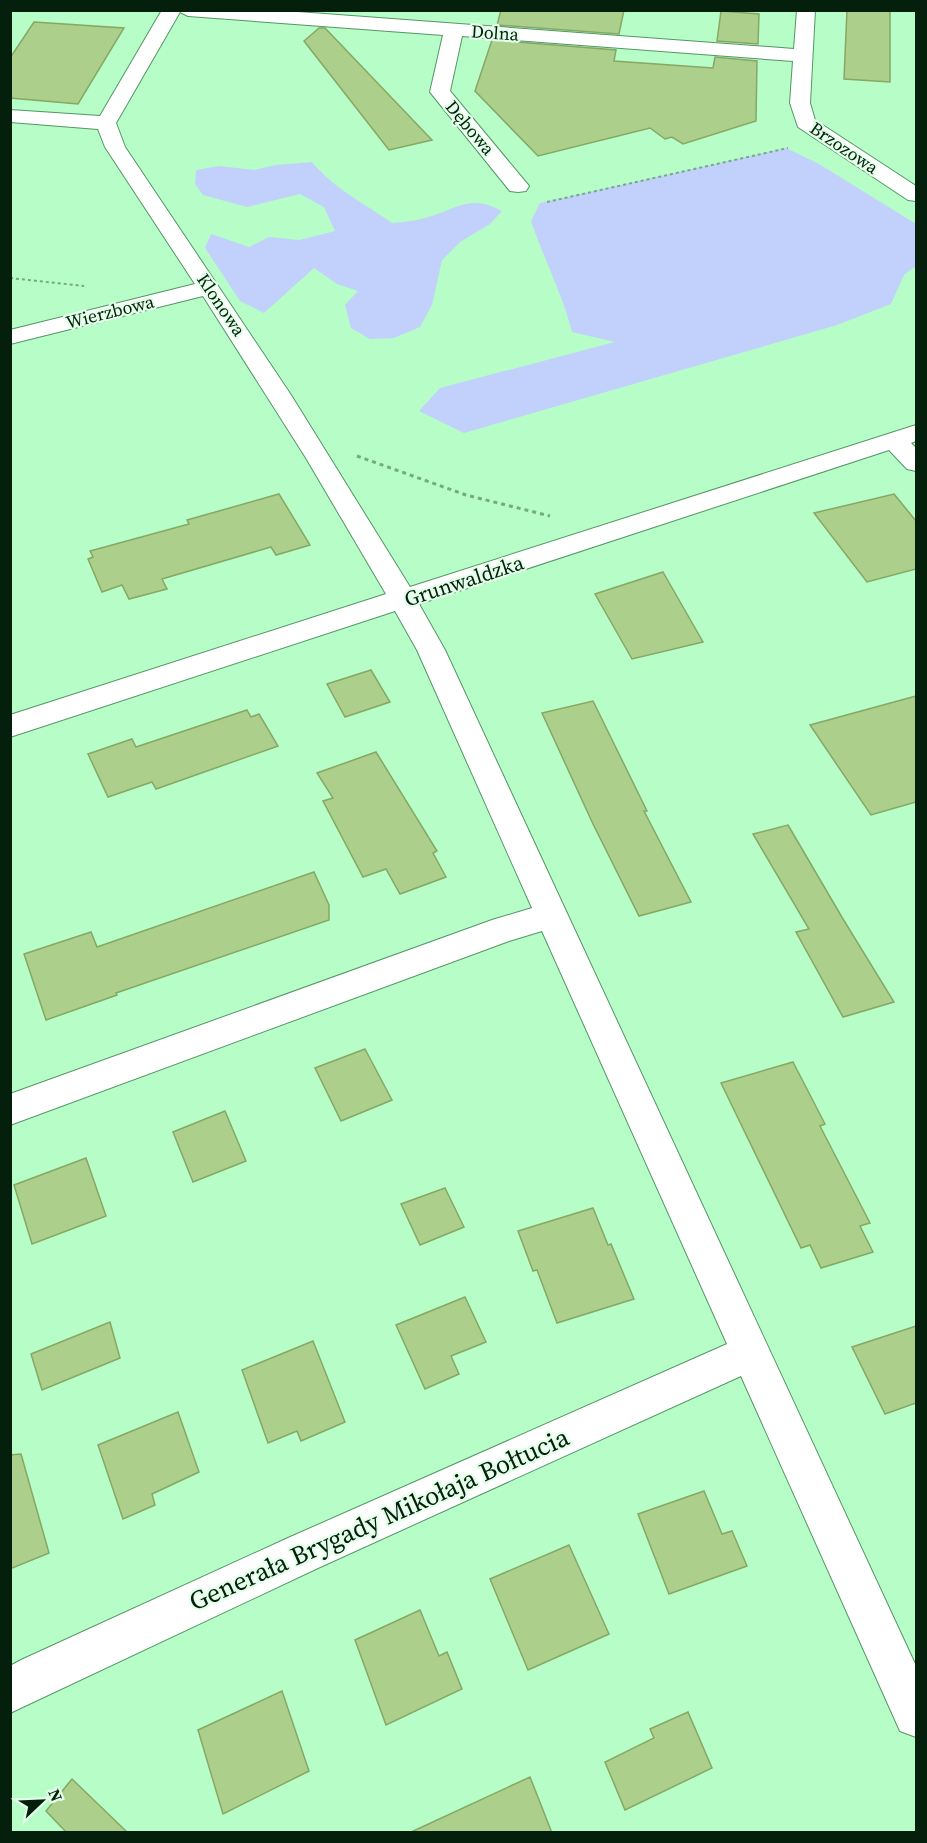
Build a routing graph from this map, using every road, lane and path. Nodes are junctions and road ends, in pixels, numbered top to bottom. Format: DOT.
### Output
graph roads {
  1 [pos="171,10"];
  2 [pos="188,10"];
  3 [pos="806,10"];
  4 [pos="453,29"];
  5 [pos="803,56"];
  6 [pos="10,116"];
  7 [pos="105,123"];
  8 [pos="827,140"];
  9 [pos="518,186"];
  10 [pos="916,195"];
  11 [pos="209,288"];
  12 [pos="10,337"];
  13 [pos="905,436"];
  14 [pos="311,447"];
  15 [pos="916,463"];
  16 [pos="596,537"];
  17 [pos="403,601"];
  18 [pos="10,726"];
  19 [pos="550,916"];
  20 [pos="10,1110"];
  21 [pos="750,1354"];
  22 [pos="10,1691"];
  23 [pos="916,1715"];
  1 -- 7 [label="street"];
  2 -- 4 [label="street, Dolna"];
  3 -- 5 [label="street, Brzozowa"];
  4 -- 5 [label="street, Dolna"];
  4 -- 9 [label="street, Dębowa"];
  5 -- 8 [label="street, Brzozowa"];
  6 -- 7 [label="street"];
  7 -- 11 [label="street, Klonowa"];
  8 -- 9 [label="path"];
  8 -- 10 [label="street, Brzozowa"];
  11 -- 12 [label="street, Wierzbowa"];
  11 -- 14 [label="street, Klonowa"];
  13 -- 15 [label="street"];
  13 -- 16 [label="street, Grunwaldzka"];
  14 -- 16 [label="path"];
  14 -- 17 [label="street, Klonowa"];
  16 -- 17 [label="street, Grunwaldzka"];
  17 -- 18 [label="street, Grunwaldzka"];
  17 -- 19 [label="street, Klonowa"];
  19 -- 20 [label="street"];
  19 -- 21 [label="street, Klonowa"];
  21 -- 22 [label="street, Generała Brygady Mikołaja Bołtucia"];
  21 -- 23 [label="street, Klonowa"];
}
